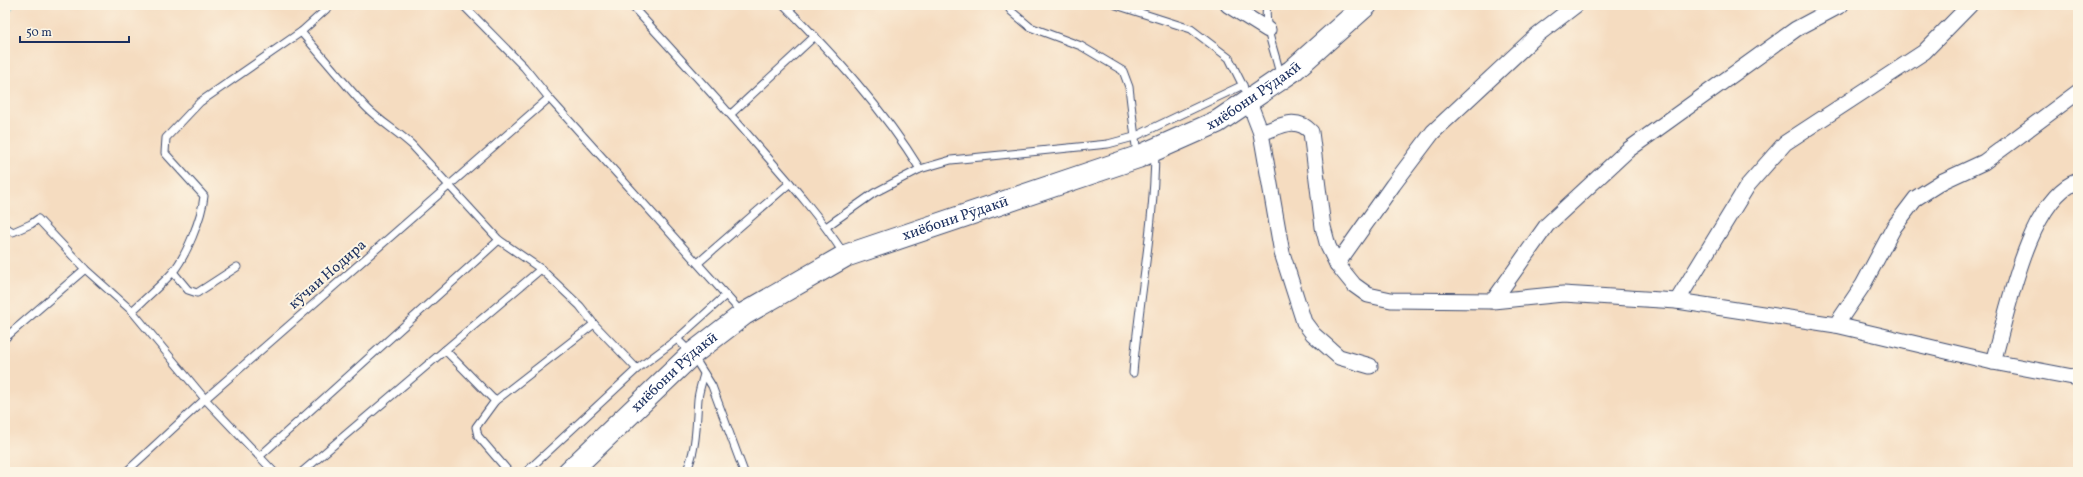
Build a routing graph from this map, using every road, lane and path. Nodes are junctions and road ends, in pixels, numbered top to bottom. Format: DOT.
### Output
graph roads {
  1 [pos="331,5"];
  2 [pos="464,5"];
  3 [pos="631,5"];
  4 [pos="784,5"];
  5 [pos="1007,5"];
  6 [pos="1116,5"];
  7 [pos="1228,5"];
  8 [pos="1267,5"];
  9 [pos="1366,5"];
  10 [pos="1576,5"];
  11 [pos="1841,5"];
  12 [pos="1970,5"];
  13 [pos="1268,30"];
  14 [pos="301,32"];
  15 [pos="815,36"];
  16 [pos="1281,79"];
  17 [pos="2078,92"];
  18 [pos="1246,93"];
  19 [pos="549,98"];
  20 [pos="731,114"];
  21 [pos="1261,133"];
  22 [pos="1142,148"];
  23 [pos="920,169"];
  24 [pos="2078,181"];
  25 [pos="790,183"];
  26 [pos="449,187"];
  27 [pos="5,227"];
  28 [pos="826,227"];
  29 [pos="499,240"];
  30 [pos="845,256"];
  31 [pos="698,263"];
  32 [pos="1337,264"];
  33 [pos="236,267"];
  34 [pos="85,269"];
  35 [pos="541,269"];
  36 [pos="173,272"];
  37 [pos="726,295"];
  38 [pos="1494,301"];
  39 [pos="1677,301"];
  40 [pos="132,311"];
  41 [pos="744,314"];
  42 [pos="594,324"];
  43 [pos="1836,325"];
  44 [pos="5,338"];
  45 [pos="677,339"];
  46 [pos="445,350"];
  47 [pos="692,354"];
  48 [pos="1993,362"];
  49 [pos="1370,366"];
  50 [pos="637,369"];
  51 [pos="1133,373"];
  52 [pos="704,374"];
  53 [pos="2078,378"];
  54 [pos="205,399"];
  55 [pos="495,401"];
  56 [pos="260,456"];
  57 [pos="741,470"];
  58 [pos="126,472"];
  59 [pos="274,472"];
  60 [pos="302,472"];
  61 [pos="509,472"];
  62 [pos="526,472"];
  63 [pos="569,472"];
  64 [pos="686,472"];
  1 -- 14 [label="lane"];
  2 -- 19 [label="lane"];
  3 -- 20 [label="lane"];
  4 -- 15 [label="lane"];
  5 -- 22 [label="lane"];
  6 -- 18 [label="lane"];
  7 -- 13 [label="street"];
  8 -- 13 [label="lane"];
  9 -- 16 [label="highway, хиёбони Рӯдакӣ"];
  10 -- 32 [label="street"];
  11 -- 38 [label="street"];
  12 -- 39 [label="street"];
  13 -- 16 [label="lane"];
  14 -- 26 [label="lane"];
  14 -- 36 [label="lane"];
  15 -- 20 [label="lane"];
  15 -- 23 [label="lane"];
  16 -- 18 [label="highway, хиёбони Рӯдакӣ"];
  17 -- 43 [label="street"];
  18 -- 21 [label="street"];
  18 -- 22 [label="highway, хиёбони Рӯдакӣ"];
  19 -- 26 [label="lane, кӯчаи Нодира"];
  19 -- 31 [label="lane"];
  20 -- 25 [label="lane"];
  21 -- 32 [label="street"];
  21 -- 49 [label="street"];
  22 -- 23 [label="lane"];
  22 -- 30 [label="highway, хиёбони Рӯдакӣ"];
  22 -- 51 [label="lane"];
  23 -- 28 [label="lane"];
  24 -- 48 [label="street"];
  25 -- 28 [label="lane"];
  25 -- 31 [label="lane"];
  26 -- 29 [label="lane"];
  26 -- 54 [label="lane, кӯчаи Нодира"];
  27 -- 34 [label="lane"];
  28 -- 30 [label="lane"];
  29 -- 35 [label="lane"];
  29 -- 56 [label="lane"];
  30 -- 41 [label="highway, хиёбони Рӯдакӣ"];
  31 -- 37 [label="lane"];
  32 -- 38 [label="street"];
  33 -- 36 [label="lane"];
  34 -- 40 [label="lane"];
  34 -- 44 [label="lane"];
  35 -- 42 [label="lane"];
  35 -- 46 [label="lane"];
  36 -- 40 [label="lane"];
  37 -- 41 [label="lane"];
  37 -- 45 [label="lane"];
  38 -- 39 [label="street"];
  39 -- 43 [label="street"];
  40 -- 54 [label="lane"];
  41 -- 47 [label="highway, хиёбони Рӯдакӣ"];
  42 -- 50 [label="lane"];
  42 -- 55 [label="lane"];
  43 -- 48 [label="street"];
  45 -- 47 [label="lane"];
  45 -- 50 [label="lane"];
  46 -- 55 [label="lane"];
  46 -- 60 [label="lane"];
  47 -- 52 [label="lane"];
  47 -- 63 [label="highway, хиёбони Рӯдакӣ"];
  48 -- 53 [label="street"];
  50 -- 62 [label="lane"];
  52 -- 57 [label="lane"];
  52 -- 64 [label="lane"];
  54 -- 56 [label="lane"];
  54 -- 58 [label="lane, кӯчаи Нодира"];
  55 -- 61 [label="lane"];
  56 -- 59 [label="lane"];
}
